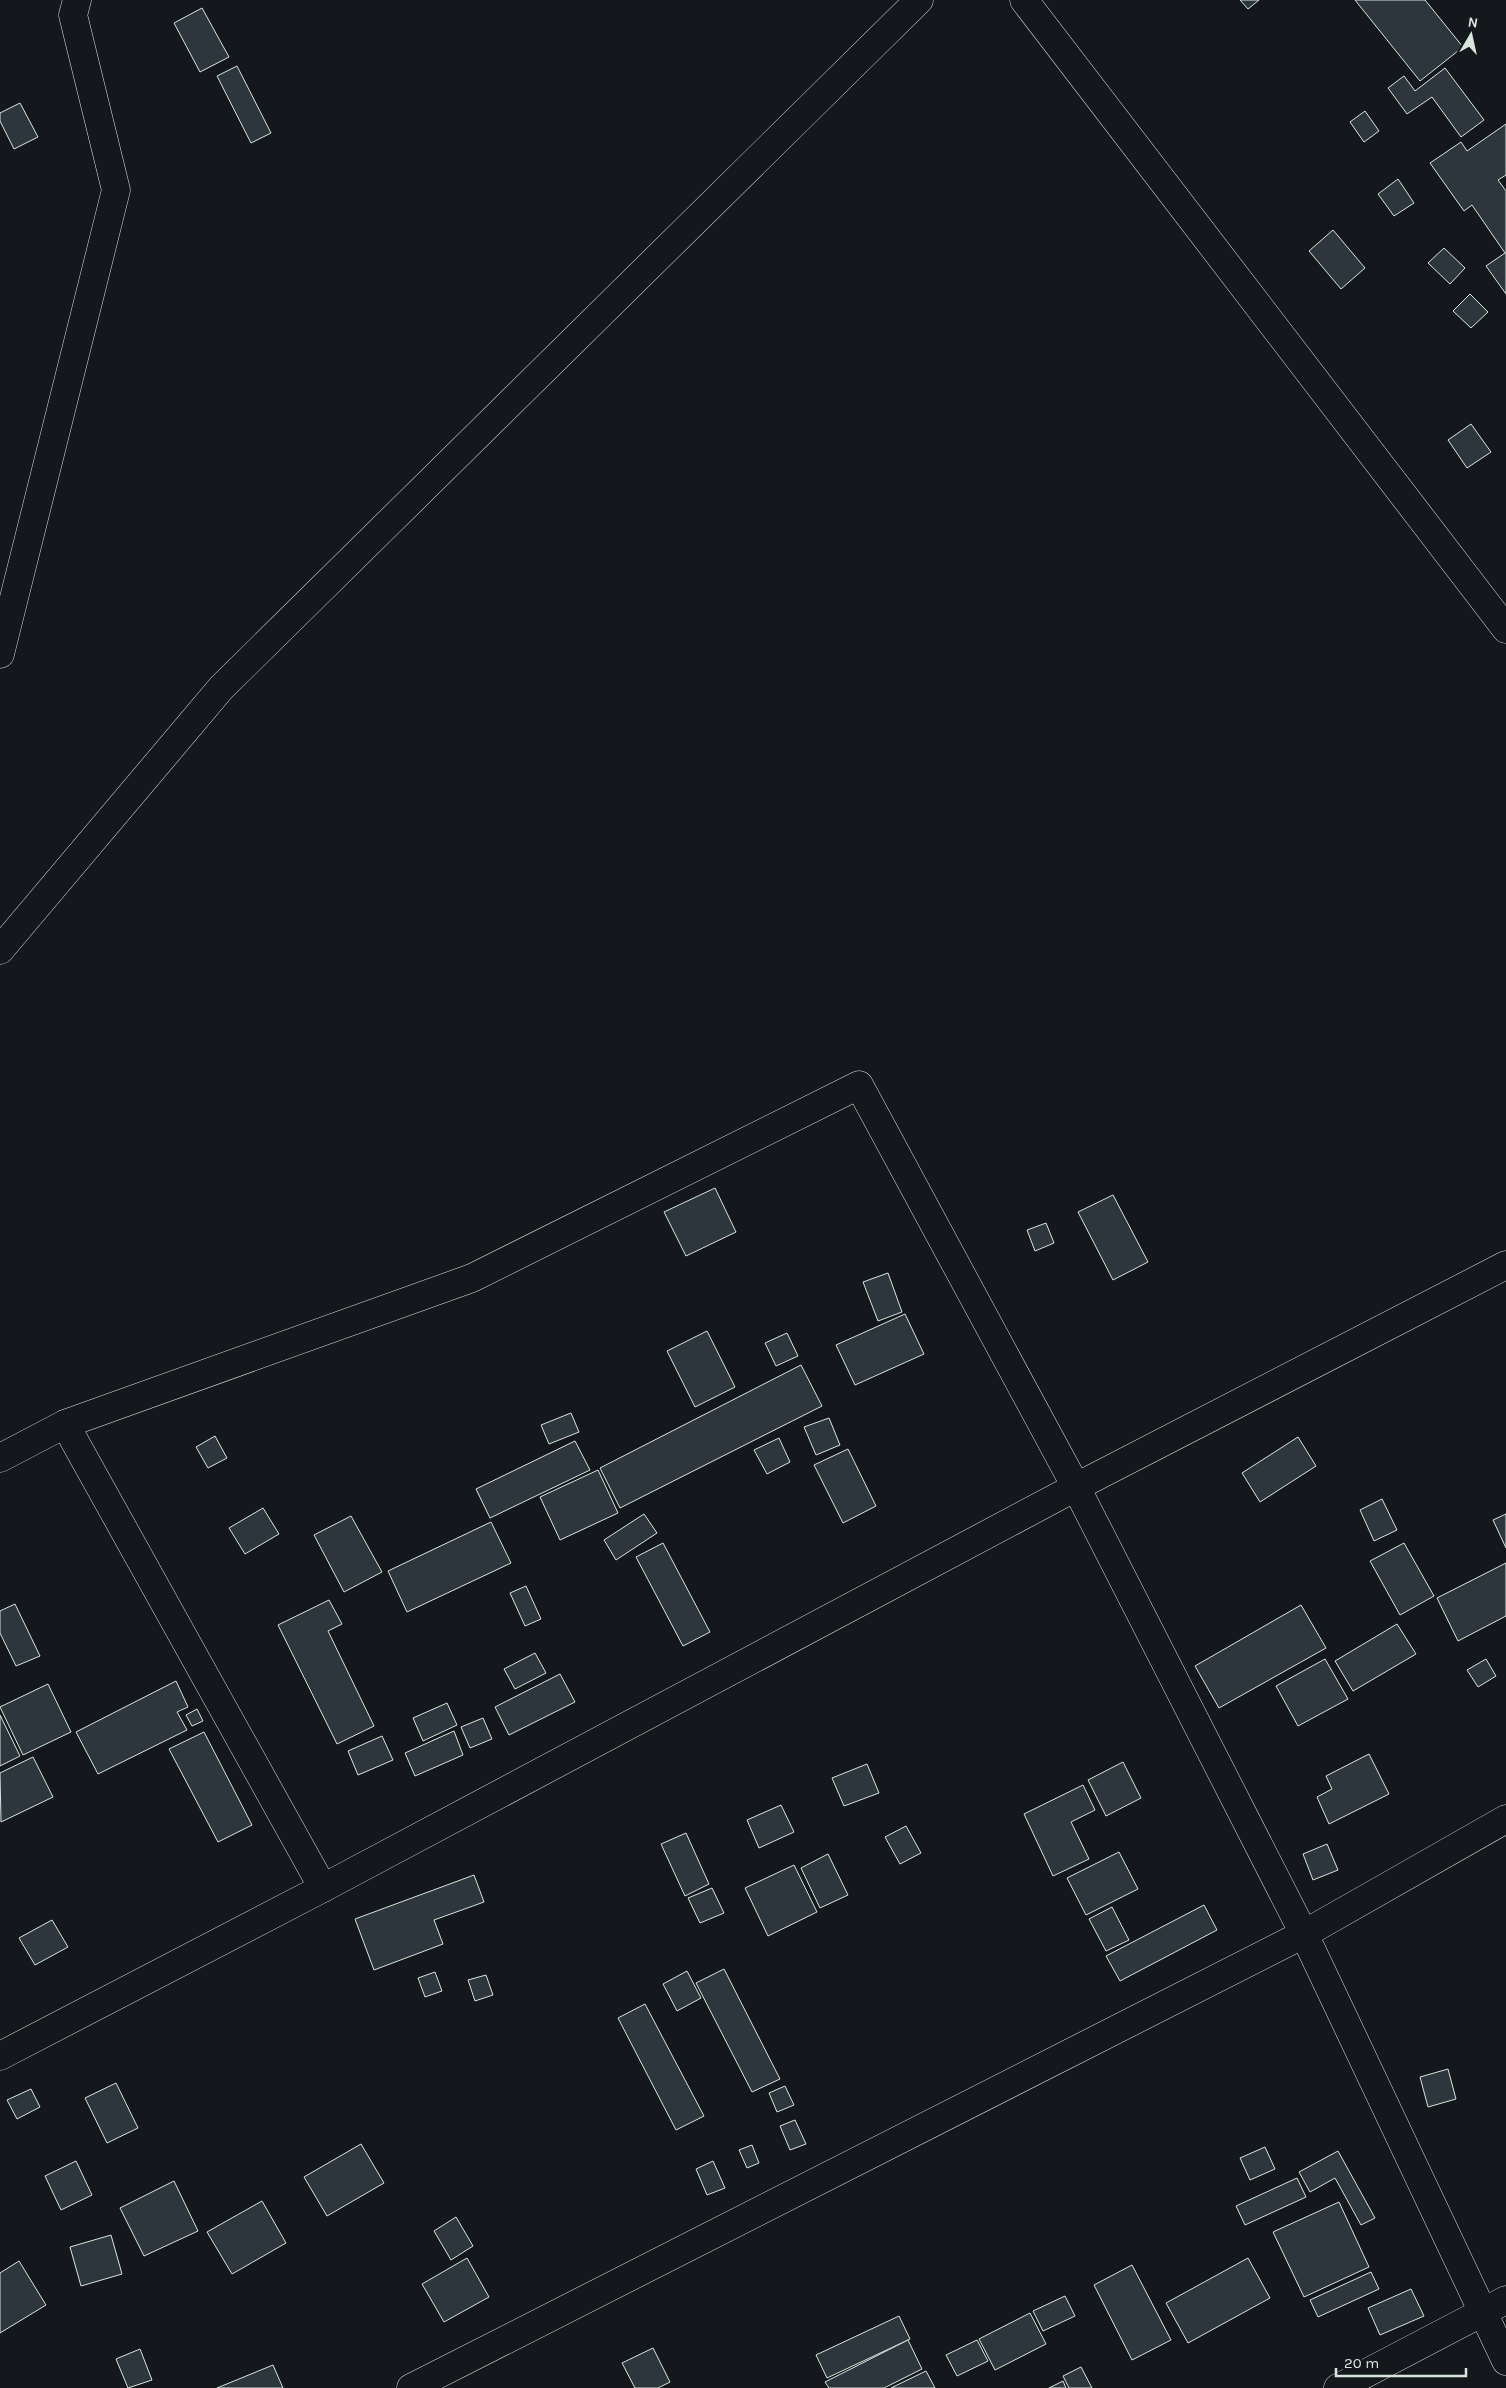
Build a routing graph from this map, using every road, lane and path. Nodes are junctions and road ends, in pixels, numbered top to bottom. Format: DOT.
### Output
graph roads {
  1 [pos="77,0"];
  2 [pos="919,0"];
  3 [pos="1024,0"];
  4 [pos="1505,625"];
  5 [pos="0,654"];
  6 [pos="0,950"];
  7 [pos="1506,1265"];
  8 [pos="65,1424"];
  9 [pos="0,1458"];
  10 [pos="1076,1487"];
  11 [pos="1506,1819"];
  12 [pos="323,1888"];
  13 [pos="1304,1934"];
  14 [pos="0,2056"];
  15 [pos="1495,2306"];
  16 [pos="1506,2361"];
  17 [pos="411,2388"];
  18 [pos="1338,2388"];
  1 -- 5 [label="street"];
  2 -- 6 [label="street"];
  3 -- 4 [label="street"];
  7 -- 10 [label="street"];
  8 -- 9 [label="street"];
  8 -- 10 [label="street"];
  8 -- 12 [label="street"];
  10 -- 12 [label="street"];
  10 -- 13 [label="street"];
  11 -- 13 [label="street"];
  12 -- 14 [label="street"];
  13 -- 15 [label="street"];
  13 -- 17 [label="street"];
  15 -- 16 [label="street"];
  15 -- 18 [label="street"];
}
